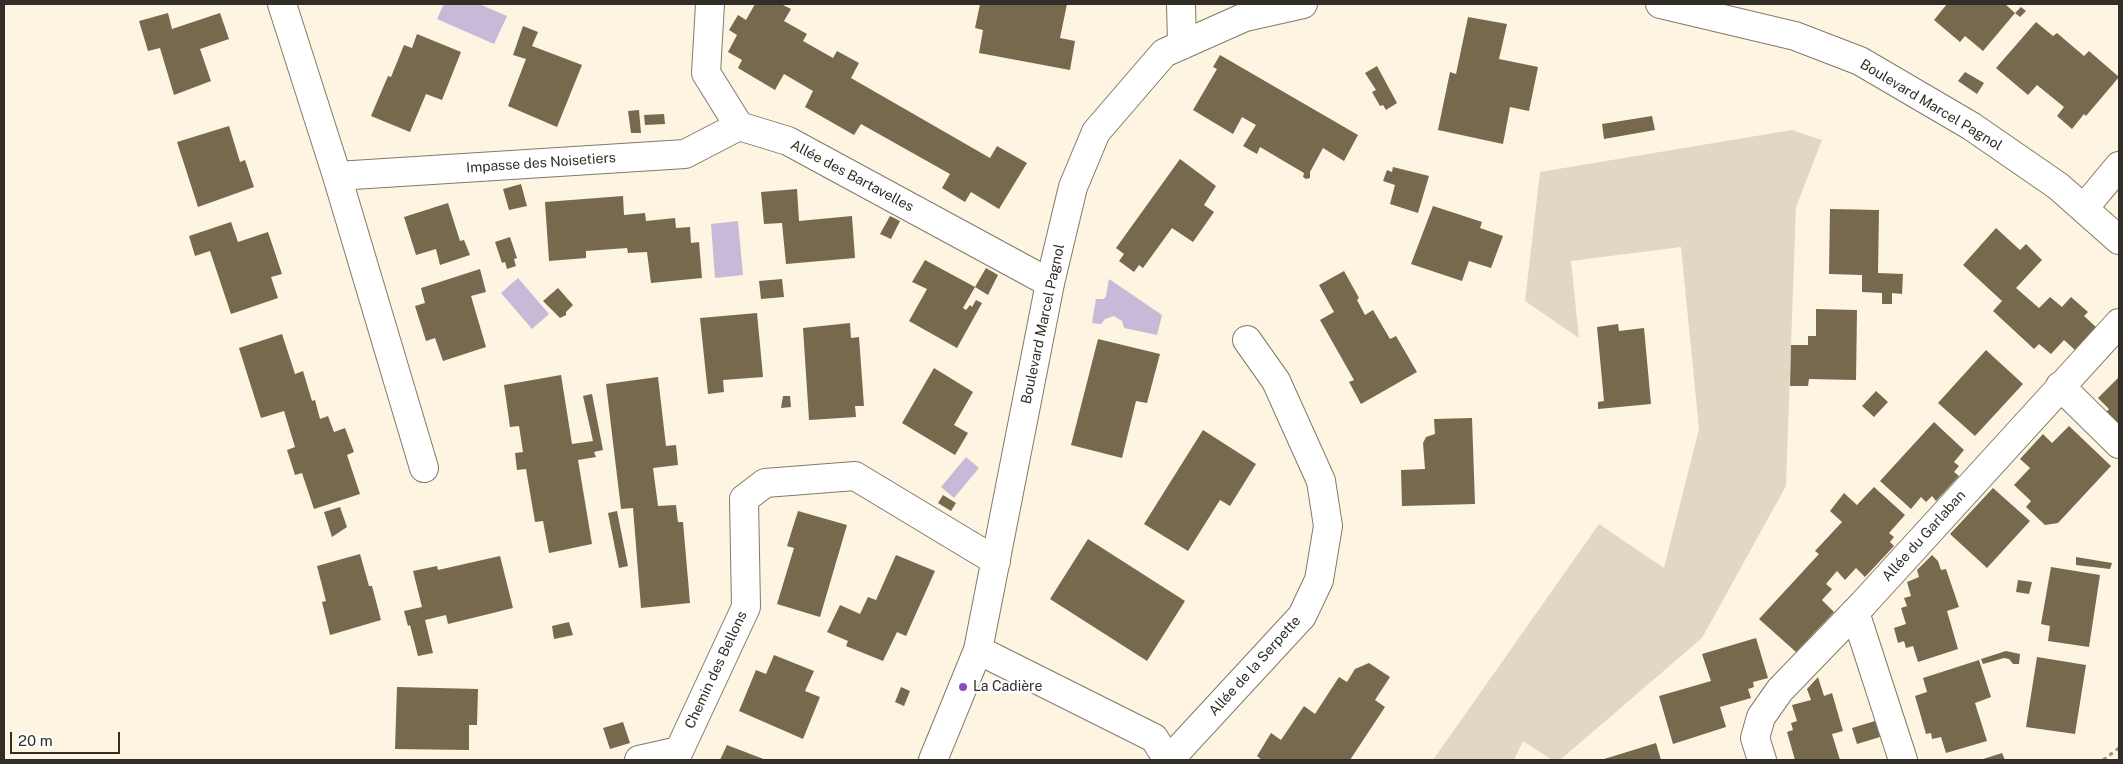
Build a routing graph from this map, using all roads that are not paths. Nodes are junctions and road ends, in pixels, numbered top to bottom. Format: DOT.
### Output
graph roads {
  1 [pos="282,4"];
  2 [pos="710,4"];
  3 [pos="1181,4"];
  4 [pos="1303,4"];
  5 [pos="1660,4"];
  6 [pos="1182,45"];
  7 [pos="739,126"];
  8 [pos="2119,166"];
  9 [pos="337,176"];
  10 [pos="2084,208"];
  11 [pos="2119,240"];
  12 [pos="1050,283"];
  13 [pos="2119,323"];
  14 [pos="1247,340"];
  15 [pos="2060,386"];
  16 [pos="2119,444"];
  17 [pos="424,468"];
  18 [pos="996,561"];
  19 [pos="1855,612"];
  20 [pos="978,650"];
  21 [pos="639,760"];
  22 [pos="933,760"];
  23 [pos="1168,760"];
  24 [pos="1762,760"];
  25 [pos="1903,760"];
  1 -- 9 [label="street"];
  2 -- 7 [label="street"];
  3 -- 6 [label="street"];
  4 -- 6 [label="street, Boulevard Marcel Pagnol"];
  5 -- 10 [label="street, Boulevard Marcel Pagnol"];
  6 -- 12 [label="street, Boulevard Marcel Pagnol"];
  7 -- 9 [label="street, Impasse des Noisetiers"];
  7 -- 12 [label="street, Allée des Bartavelles"];
  8 -- 10 [label="street"];
  9 -- 17 [label="street"];
  10 -- 11 [label="street, Boulevard Marcel Pagnol"];
  12 -- 18 [label="street, Boulevard Marcel Pagnol"];
  13 -- 15 [label="street, Allée du Garlaban"];
  14 -- 23 [label="street, Allée de la Serpette"];
  15 -- 16 [label="street"];
  15 -- 19 [label="street, Allée du Garlaban"];
  18 -- 20 [label="street, Boulevard Marcel Pagnol"];
  18 -- 21 [label="street, Chemin des Bellons"];
  19 -- 24 [label="street, Allée du Garlaban"];
  19 -- 25 [label="street"];
  20 -- 22 [label="street, Boulevard Marcel Pagnol"];
  20 -- 23 [label="street"];
}
